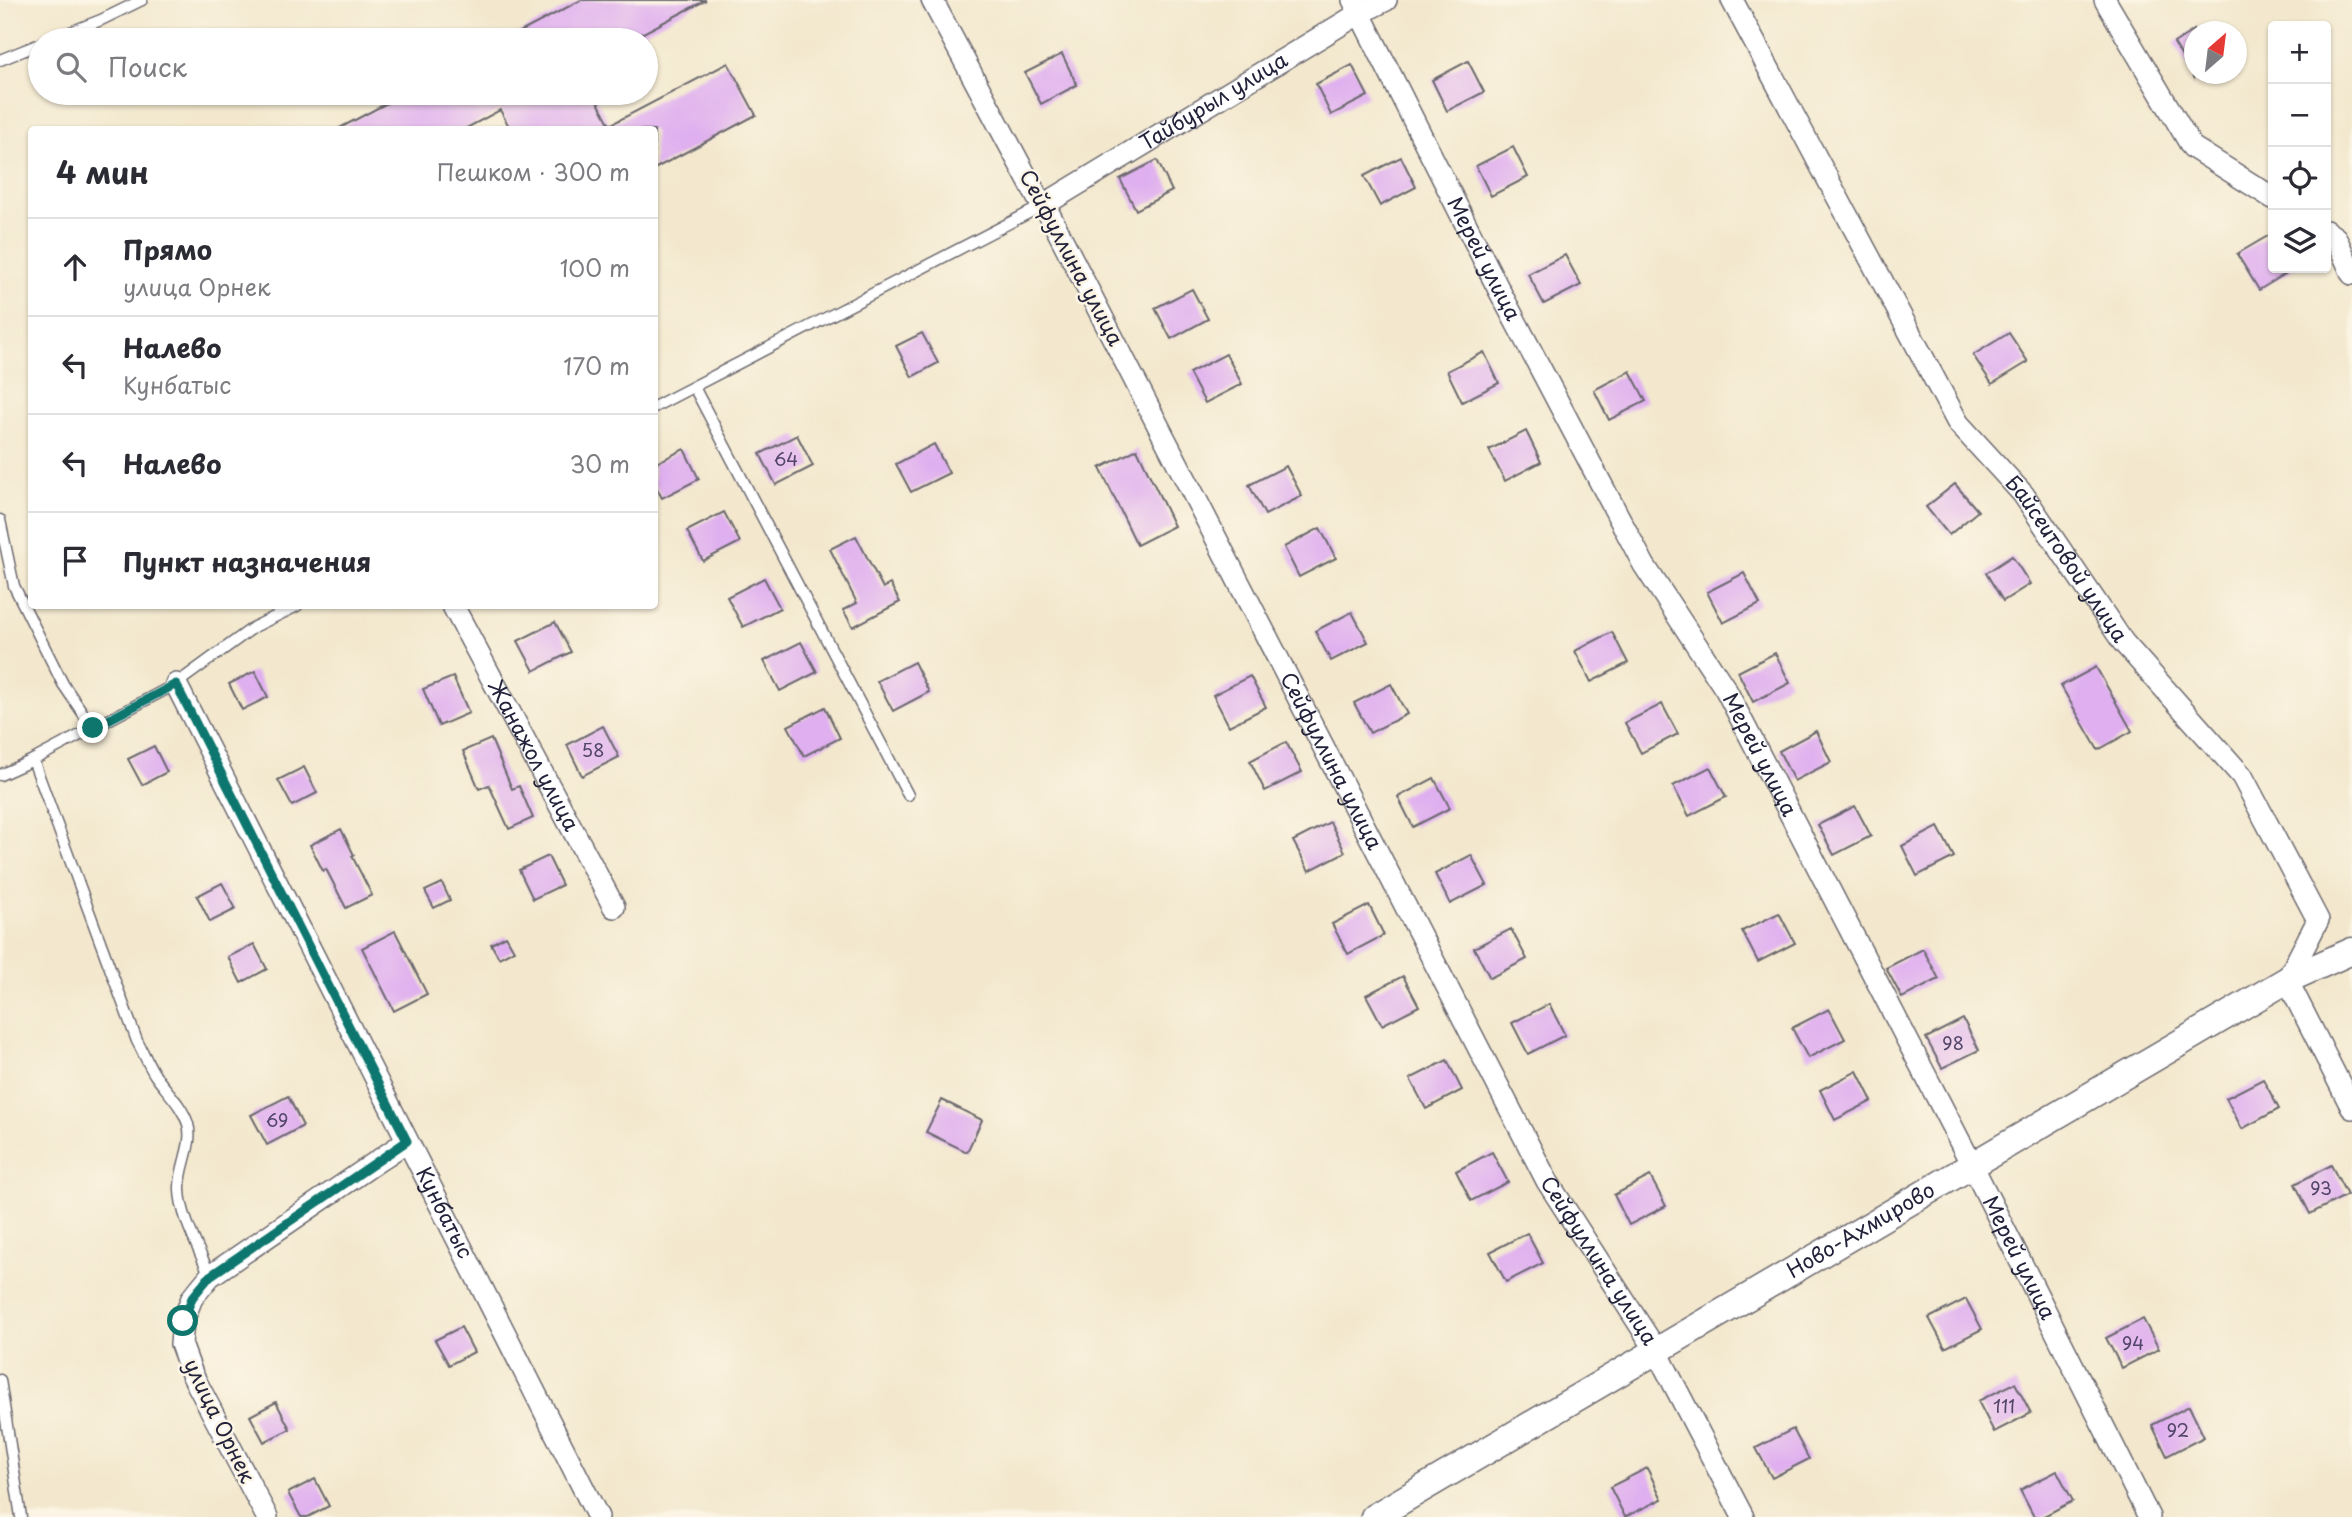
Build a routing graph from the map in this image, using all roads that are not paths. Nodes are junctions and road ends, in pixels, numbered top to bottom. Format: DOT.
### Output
graph roads {
  1 [pos="142,0"];
  2 [pos="932,0"];
  3 [pos="1386,0"];
  4 [pos="1732,0"];
  5 [pos="2105,0"];
  6 [pos="1357,6"];
  7 [pos="80,28"];
  8 [pos="28,49"];
  9 [pos="0,60"];
  10 [pos="2268,195"];
  11 [pos="1042,206"];
  12 [pos="2331,234"];
  13 [pos="2352,274"];
  14 [pos="694,387"];
  15 [pos="658,405"];
  16 [pos="0,520"];
  17 [pos="291,609"];
  18 [pos="455,609"];
  19 [pos="176,684"];
  20 [pos="93,728"];
  21 [pos="33,760"];
  22 [pos="0,775"];
  23 [pos="908,794"];
  24 [pos="614,907"];
  25 [pos="2352,951"];
  26 [pos="2287,980"];
  27 [pos="2352,1108"];
  28 [pos="407,1141"];
  29 [pos="1972,1165"];
  30 [pos="210,1276"];
  31 [pos="1656,1350"];
  32 [pos="0,1380"];
  33 [pos="21,1517"];
  34 [pos="267,1517"];
  35 [pos="598,1517"];
  36 [pos="1374,1517"];
  37 [pos="1742,1517"];
  38 [pos="2149,1517"];
  1 -- 7 [label="lane"];
  2 -- 11 [label="street, Сейфуллина улица"];
  3 -- 6 [label="street, Тайбурыл улица"];
  4 -- 26 [label="street, Байсеитовой улица"];
  5 -- 10 [label="street"];
  6 -- 11 [label="street, Тайбурыл улица"];
  6 -- 29 [label="street, Мерей улица"];
  8 -- 9 [label="lane"];
  11 -- 14 [label="lane"];
  11 -- 31 [label="street, Сейфуллина улица"];
  12 -- 13 [label="street"];
  14 -- 15 [label="lane"];
  14 -- 23 [label="lane"];
  16 -- 20 [label="lane"];
  17 -- 19 [label="lane"];
  18 -- 24 [label="street, Жанажол улица"];
  19 -- 20 [label="lane"];
  19 -- 28 [label="street, Кунбатыс"];
  20 -- 21 [label="lane"];
  21 -- 22 [label="lane"];
  21 -- 30 [label="lane"];
  25 -- 26 [label="street, Ново-Ахмирово"];
  26 -- 27 [label="street"];
  26 -- 29 [label="street, Ново-Ахмирово"];
  28 -- 30 [label="street, улица Орнек"];
  28 -- 35 [label="street, Кунбатыс"];
  29 -- 31 [label="street, Ново-Ахмирово"];
  29 -- 38 [label="street, Мерей улица"];
  30 -- 34 [label="street, улица Орнек"];
  31 -- 36 [label="street, Ново-Ахмирово"];
  31 -- 37 [label="street, Сейфуллина улица"];
  32 -- 33 [label="lane"];
}
